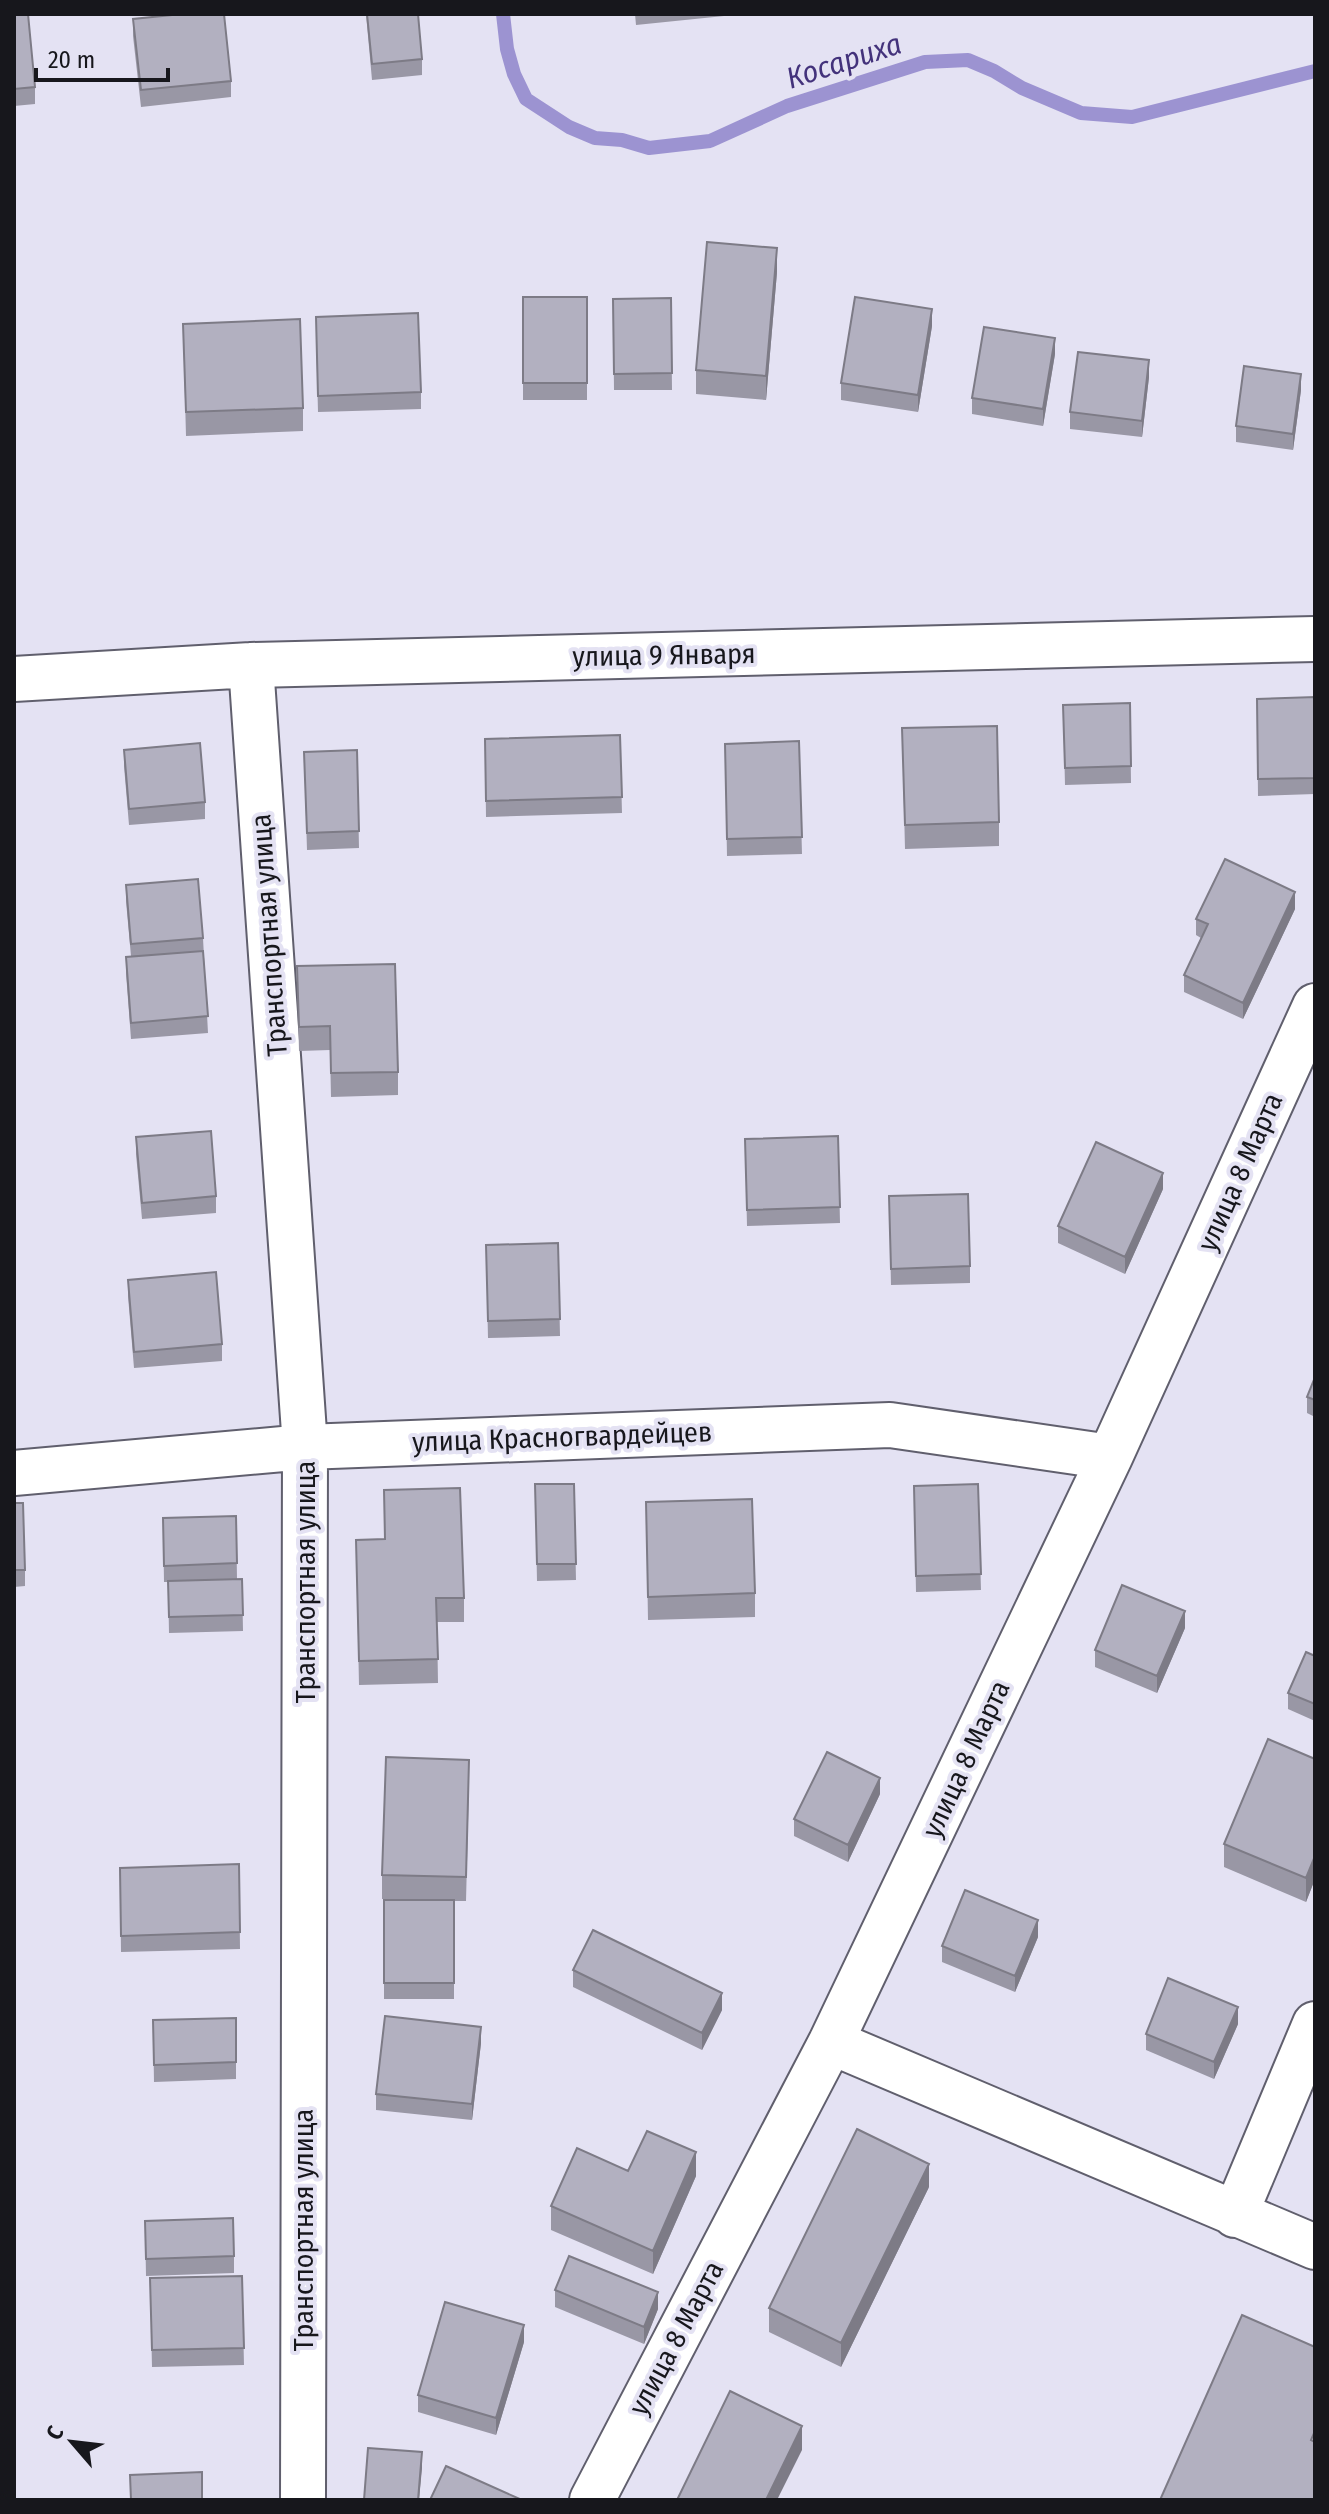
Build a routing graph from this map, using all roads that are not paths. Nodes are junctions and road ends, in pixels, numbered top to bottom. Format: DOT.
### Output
graph roads {
  1 [pos="1315,639"];
  2 [pos="251,665"];
  3 [pos="14,679"];
  4 [pos="1315,1006"];
  5 [pos="305,1447"];
  6 [pos="1110,1457"];
  7 [pos="14,1473"];
  8 [pos="1315,2024"];
  9 [pos="831,2042"];
  10 [pos="1235,2215"];
  11 [pos="1315,2247"];
  12 [pos="303,2500"];
  13 [pos="592,2500"];
  1 -- 2 [label="street, улица 9 Января"];
  2 -- 3 [label="street, улица 9 Января"];
  2 -- 5 [label="street, Транспортная улица"];
  4 -- 6 [label="street, улица 8 Марта"];
  5 -- 6 [label="street, улица Красногвардейцев"];
  5 -- 7 [label="street, улица Красногвардейцев"];
  5 -- 12 [label="street, Транспортная улица"];
  6 -- 9 [label="street, улица 8 Марта"];
  8 -- 10 [label="street"];
  9 -- 10 [label="street"];
  9 -- 13 [label="street, улица 8 Марта"];
  10 -- 11 [label="street"];
}
